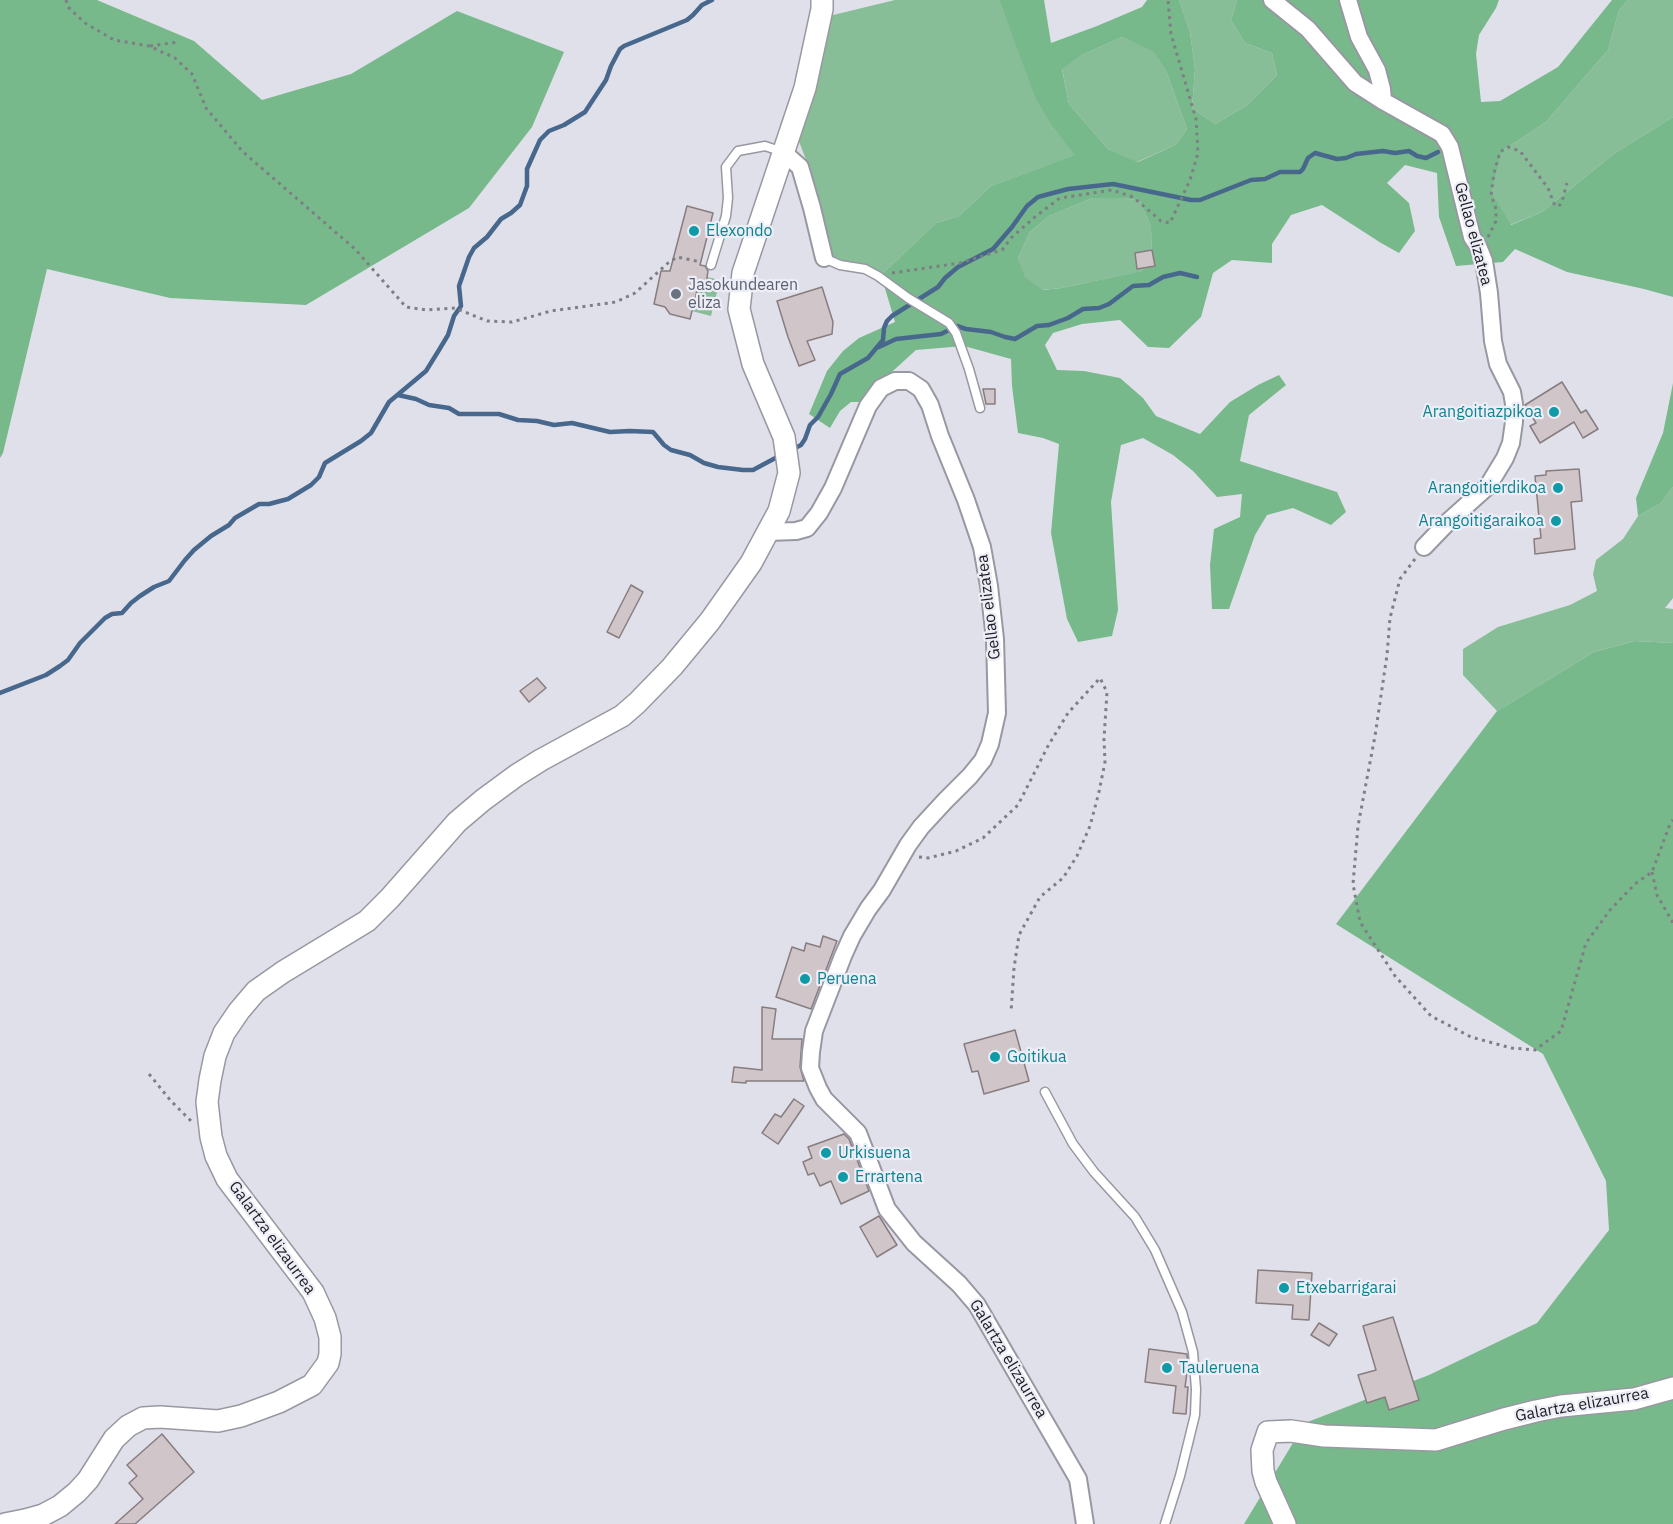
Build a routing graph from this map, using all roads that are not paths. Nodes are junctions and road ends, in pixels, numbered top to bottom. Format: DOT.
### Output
graph roads {
  1 [pos="822,0"];
  2 [pos="1272,0"];
  3 [pos="1348,0"];
  4 [pos="1383,100"];
  5 [pos="783,152"];
  6 [pos="824,258"];
  7 [pos="711,265"];
  8 [pos="980,408"];
  9 [pos="768,532"];
  10 [pos="1424,548"];
  11 [pos="858,927"];
  12 [pos="1045,1092"];
  13 [pos="1673,1388"];
  14 [pos="5,1524"];
  15 [pos="1085,1524"];
  16 [pos="1165,1524"];
  17 [pos="1285,1524"];
  1 -- 5 [label="street, Galartza elizaurrea"];
  2 -- 4 [label="street, Gellao elizatea"];
  3 -- 4 [label="street"];
  4 -- 10 [label="street, Gellao elizatea"];
  5 -- 6 [label="street"];
  5 -- 7 [label="lane"];
  5 -- 9 [label="street, Galartza elizaurrea"];
  6 -- 8 [label="lane"];
  9 -- 11 [label="street, Gellao elizatea"];
  9 -- 14 [label="street, Galartza elizaurrea"];
  11 -- 15 [label="street, Galartza elizaurrea"];
  12 -- 16 [label="lane"];
  13 -- 17 [label="street, Galartza elizaurrea"];
}
